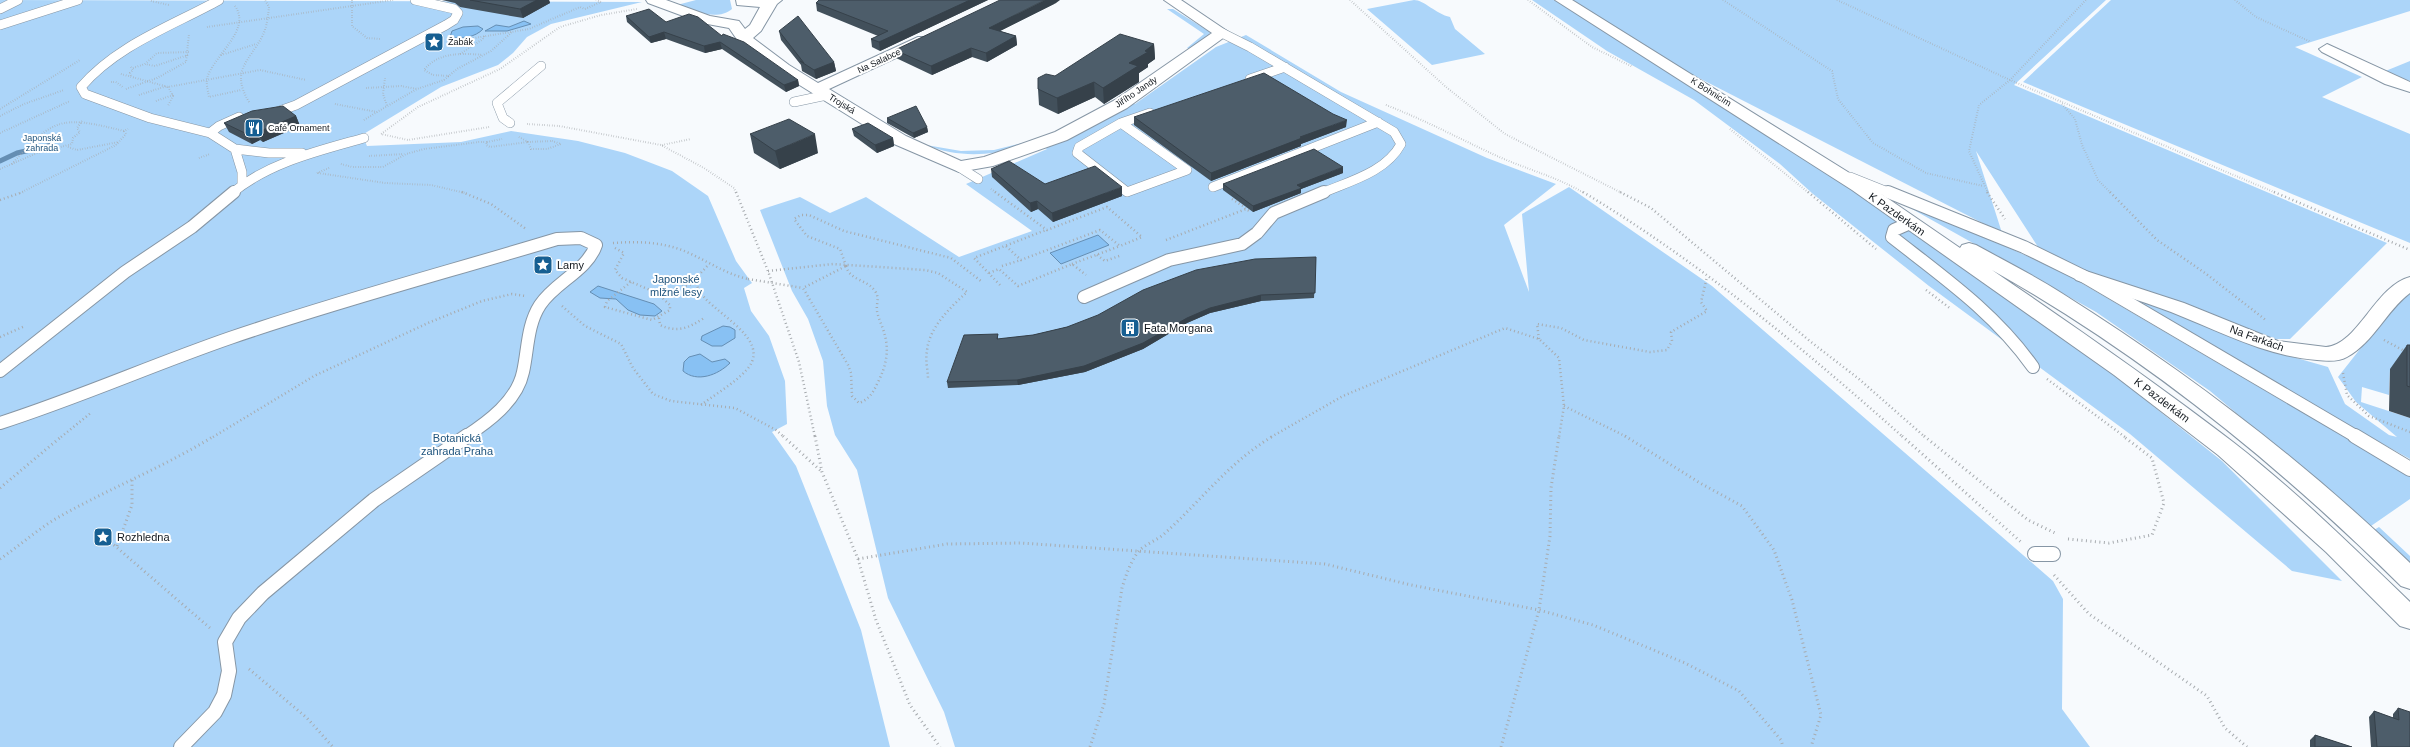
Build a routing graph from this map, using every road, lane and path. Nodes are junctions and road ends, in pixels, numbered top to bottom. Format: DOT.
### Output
graph roads {
  1 [pos="18,0"];
  2 [pos="78,0"];
  3 [pos="218,0"];
  4 [pos="265,0"];
  5 [pos="352,0"];
  6 [pos="393,0"];
  7 [pos="415,0"];
  8 [pos="596,0"];
  9 [pos="653,0"];
  10 [pos="773,0"];
  11 [pos="1171,0"];
  12 [pos="1350,0"];
  13 [pos="1528,0"];
  14 [pos="1562,0"];
  15 [pos="1723,0"];
  16 [pos="1837,0"];
  17 [pos="2086,0"];
  18 [pos="2235,0"];
  19 [pos="151,1"];
  20 [pos="742,1"];
  21 [pos="175,6"];
  22 [pos="353,6"];
  23 [pos="676,8"];
  24 [pos="0,9"];
  25 [pos="268,19"];
  26 [pos="239,23"];
  27 [pos="0,25"];
  28 [pos="170,27"];
  29 [pos="190,30"];
  30 [pos="738,31"];
  31 [pos="512,32"];
  32 [pos="937,33"];
  33 [pos="1222,33"];
  34 [pos="484,36"];
  35 [pos="449,42"];
  36 [pos="257,44"];
  37 [pos="402,49"];
  38 [pos="2326,49"];
  39 [pos="188,53"];
  40 [pos="460,54"];
  41 [pos="484,55"];
  42 [pos="220,56"];
  43 [pos="106,63"];
  44 [pos="146,64"];
  45 [pos="541,66"];
  46 [pos="1285,67"];
  47 [pos="133,68"];
  48 [pos="1634,68"];
  49 [pos="239,73"];
  50 [pos="1265,74"];
  51 [pos="449,76"];
  52 [pos="207,79"];
  53 [pos="2010,80"];
  54 [pos="153,81"];
  55 [pos="1244,82"];
  56 [pos="1278,82"];
  57 [pos="106,83"];
  58 [pos="331,86"];
  59 [pos="2410,87"];
  60 [pos="126,89"];
  61 [pos="417,89"];
  62 [pos="241,90"];
  63 [pos="822,92"];
  64 [pos="53,93"];
  65 [pos="305,100"];
  66 [pos="794,102"];
  67 [pos="2061,102"];
  68 [pos="1382,104"];
  69 [pos="59,105"];
  70 [pos="1157,111"];
  71 [pos="255,114"];
  72 [pos="0,116"];
  73 [pos="82,121"];
  74 [pos="1378,122"];
  75 [pos="510,123"];
  76 [pos="1121,123"];
  77 [pos="1728,128"];
  78 [pos="0,133"];
  79 [pos="210,133"];
  80 [pos="515,137"];
  81 [pos="364,138"];
  82 [pos="509,138"];
  83 [pos="691,139"];
  84 [pos="120,142"];
  85 [pos="487,142"];
  86 [pos="528,144"];
  87 [pos="661,145"];
  88 [pos="66,147"];
  89 [pos="234,149"];
  90 [pos="309,153"];
  91 [pos="406,154"];
  92 [pos="362,156"];
  93 [pos="347,161"];
  94 [pos="12,164"];
  95 [pos="334,166"];
  96 [pos="959,167"];
  97 [pos="0,169"];
  98 [pos="1830,169"];
  99 [pos="312,172"];
  100 [pos="317,173"];
  101 [pos="978,179"];
  102 [pos="242,185"];
  103 [pos="1858,186"];
  104 [pos="1983,186"];
  105 [pos="1213,187"];
  106 [pos="1228,196"];
  107 [pos="0,200"];
  108 [pos="1246,209"];
  109 [pos="1269,219"];
  110 [pos="1910,223"];
  111 [pos="1047,230"];
  112 [pos="557,239"];
  113 [pos="1166,240"];
  114 [pos="596,245"];
  115 [pos="1006,246"];
  116 [pos="1120,246"];
  117 [pos="2024,247"];
  118 [pos="2410,250"];
  119 [pos="1880,252"];
  120 [pos="1122,254"];
  121 [pos="1097,255"];
  122 [pos="1021,260"];
  123 [pos="710,264"];
  124 [pos="1072,264"];
  125 [pos="847,265"];
  126 [pos="1002,266"];
  127 [pos="768,271"];
  128 [pos="989,273"];
  129 [pos="2083,276"];
  130 [pos="1088,277"];
  131 [pos="1707,277"];
  132 [pos="981,281"];
  133 [pos="631,282"];
  134 [pos="696,283"];
  135 [pos="2410,283"];
  136 [pos="1000,285"];
  137 [pos="1923,287"];
  138 [pos="803,288"];
  139 [pos="550,293"];
  140 [pos="657,293"];
  141 [pos="1084,297"];
  142 [pos="2054,297"];
  143 [pos="2025,304"];
  144 [pos="540,305"];
  145 [pos="1954,311"];
  146 [pos="659,318"];
  147 [pos="704,318"];
  148 [pos="2272,325"];
  149 [pos="2366,330"];
  150 [pos="1539,339"];
  151 [pos="2340,353"];
  152 [pos="2410,354"];
  153 [pos="2033,367"];
  154 [pos="0,371"];
  155 [pos="928,379"];
  156 [pos="700,405"];
  157 [pos="1564,406"];
  158 [pos="94,410"];
  159 [pos="0,423"];
  160 [pos="2410,432"];
  161 [pos="2410,469"];
  162 [pos="822,472"];
  163 [pos="132,478"];
  164 [pos="0,488"];
  165 [pos="2060,535"];
  166 [pos="2066,538"];
  167 [pos="107,539"];
  168 [pos="116,546"];
  169 [pos="1139,551"];
  170 [pos="2035,554"];
  171 [pos="2053,554"];
  172 [pos="858,558"];
  173 [pos="0,559"];
  174 [pos="2410,579"];
  175 [pos="1539,610"];
  176 [pos="2410,619"];
  177 [pos="226,645"];
  178 [pos="181,747"];
  179 [pos="333,747"];
  180 [pos="940,747"];
  181 [pos="1090,747"];
  182 [pos="1501,747"];
  183 [pos="1784,747"];
  184 [pos="1811,747"];
  185 [pos="2247,747"];
  1 -- 24 [label="lane"];
  2 -- 27 [label="lane"];
  3 -- 26 [label="path"];
  3 -- 28 [label="lane"];
  4 -- 25 [label="path"];
  5 -- 22 [label="path"];
  6 -- 22 [label="path"];
  7 -- 37 [label="lane"];
  8 -- 31 [label="path"];
  9 -- 23 [label="street"];
  10 -- 20 [label="street"];
  10 -- 30 [label="street"];
  11 -- 33 [label="street"];
  12 -- 165 [label="path"];
  13 -- 48 [label="path"];
  14 -- 98 [label="street, K Bohnicím"];
  15 -- 104 [label="path"];
  16 -- 53 [label="path"];
  17 -- 53 [label="path"];
  18 -- 38 [label="path"];
  19 -- 21 [label="path"];
  20 -- 30 [label="street"];
  22 -- 25 [label="path"];
  22 -- 37 [label="path"];
  23 -- 30 [label="street"];
  23 -- 75 [label="path"];
  25 -- 26 [label="path"];
  25 -- 36 [label="path"];
  26 -- 29 [label="path"];
  26 -- 42 [label="path"];
  28 -- 29 [label="path"];
  28 -- 43 [label="lane"];
  29 -- 39 [label="path"];
  30 -- 63 [label="street, Trojská"];
  31 -- 34 [label="path"];
  31 -- 41 [label="path"];
  32 -- 63 [label="street, Na Salabce"];
  33 -- 46 [label="lane"];
  33 -- 96 [label="street, Jiřího Jandy"];
  34 -- 35 [label="path"];
  34 -- 40 [label="path"];
  36 -- 42 [label="path"];
  36 -- 49 [label="path"];
  37 -- 58 [label="lane"];
  38 -- 59 [label="street"];
  39 -- 44 [label="path"];
  39 -- 44 [label="path"];
  39 -- 54 [label="path"];
  40 -- 41 [label="path"];
  40 -- 51 [label="path"];
  41 -- 51 [label="path"];
  42 -- 52 [label="path"];
  43 -- 54 [label="path"];
  43 -- 79 [label="lane"];
  44 -- 47 [label="path"];
  45 -- 75 [label="lane"];
  46 -- 50 [label="lane"];
  46 -- 74 [label="lane"];
  49 -- 52 [label="path"];
  49 -- 58 [label="path"];
  49 -- 62 [label="path"];
  50 -- 55 [label="lane"];
  50 -- 56 [label="lane"];
  51 -- 61 [label="path"];
  52 -- 54 [label="path"];
  52 -- 62 [label="path"];
  53 -- 67 [label="path"];
  53 -- 104 [label="path"];
  57 -- 60 [label="path"];
  58 -- 61 [label="path"];
  58 -- 65 [label="lane"];
  61 -- 65 [label="path"];
  62 -- 71 [label="path"];
  63 -- 66 [label="lane"];
  63 -- 96 [label="street, Trojská"];
  64 -- 72 [label="path"];
  65 -- 71 [label="lane"];
  67 -- 118 [label="path"];
  67 -- 148 [label="path"];
  68 -- 131 [label="path"];
  69 -- 78 [label="path"];
  70 -- 76 [label="lane"];
  71 -- 79 [label="lane"];
  73 -- 84 [label="path"];
  73 -- 88 [label="path"];
  73 -- 94 [label="path"];
  74 -- 105 [label="lane"];
  74 -- 109 [label="lane"];
  75 -- 87 [label="path"];
  76 -- 76 [label="lane"];
  77 -- 119 [label="path"];
  79 -- 89 [label="lane"];
  80 -- 86 [label="path"];
  81 -- 90 [label="lane"];
  82 -- 85 [label="path"];
  83 -- 87 [label="path"];
  84 -- 88 [label="path"];
  84 -- 107 [label="path"];
  85 -- 86 [label="path"];
  85 -- 91 [label="path"];
  86 -- 86 [label="path"];
  87 -- 127 [label="path"];
  88 -- 94 [label="path"];
  89 -- 90 [label="lane"];
  89 -- 102 [label="lane"];
  90 -- 102 [label="lane"];
  91 -- 92 [label="path"];
  91 -- 93 [label="path"];
  94 -- 97 [label="path"];
  95 -- 100 [label="path"];
  96 -- 101 [label="lane"];
  98 -- 103 [label="street, K Bohnicím"];
  98 -- 117 [label="lane"];
  99 -- 100 [label="path"];
  100 -- 112 [label="path"];
  101 -- 111 [label="path"];
  102 -- 154 [label="lane"];
  103 -- 110 [label="street, K Pazderkám"];
  103 -- 142 [label="street, K Pazderkám"];
  104 -- 117 [label="path"];
  106 -- 108 [label="path"];
  108 -- 109 [label="path"];
  108 -- 113 [label="path"];
  109 -- 141 [label="lane"];
  110 -- 143 [label="street, K Pazderkám"];
  110 -- 153 [label="lane"];
  111 -- 115 [label="path"];
  111 -- 116 [label="path"];
  112 -- 114 [label="lane"];
  112 -- 159 [label="lane"];
  114 -- 123 [label="path"];
  114 -- 133 [label="path"];
  114 -- 139 [label="lane"];
  115 -- 122 [label="path"];
  115 -- 128 [label="path"];
  116 -- 121 [label="path"];
  116 -- 122 [label="path"];
  117 -- 129 [label="lane"];
  120 -- 121 [label="path"];
  121 -- 124 [label="path"];
  122 -- 126 [label="path"];
  123 -- 134 [label="path"];
  123 -- 138 [label="path, bridge"];
  124 -- 128 [label="path"];
  124 -- 130 [label="path"];
  125 -- 127 [label="path"];
  125 -- 132 [label="path"];
  125 -- 138 [label="path"];
  125 -- 138 [label="path"];
  125 -- 155 [label="path"];
  127 -- 162 [label="path"];
  128 -- 136 [label="path"];
  129 -- 151 [label="street, Na Farkách"];
  129 -- 161 [label="lane"];
  131 -- 150 [label="path"];
  131 -- 170 [label="path"];
  133 -- 140 [label="path"];
  133 -- 146 [label="path"];
  134 -- 140 [label="path"];
  134 -- 156 [label="path"];
  135 -- 149 [label="street"];
  137 -- 145 [label="path"];
  139 -- 144 [label="lane"];
  139 -- 156 [label="path"];
  140 -- 146 [label="path"];
  142 -- 143 [label="lane"];
  142 -- 174 [label="street, K Pazderkám"];
  143 -- 176 [label="street, K Pazderkám"];
  144 -- 163 [label="path"];
  144 -- 177 [label="lane"];
  146 -- 147 [label="path"];
  149 -- 151 [label="street"];
  149 -- 152 [label="path"];
  150 -- 157 [label="path"];
  150 -- 169 [label="path"];
  151 -- 160 [label="path"];
  153 -- 166 [label="path"];
  156 -- 162 [label="path"];
  157 -- 175 [label="path"];
  157 -- 184 [label="path"];
  158 -- 164 [label="path"];
  162 -- 172 [label="path"];
  163 -- 168 [label="path"];
  163 -- 173 [label="path"];
  167 -- 168 [label="path"];
  168 -- 177 [label="path"];
  169 -- 172 [label="path"];
  169 -- 175 [label="path"];
  169 -- 181 [label="path"];
  170 -- 171 [label="lane"];
  170 -- 185 [label="path"];
  172 -- 180 [label="path"];
  175 -- 182 [label="path"];
  175 -- 183 [label="path"];
  177 -- 178 [label="lane"];
  177 -- 179 [label="path"];
}
